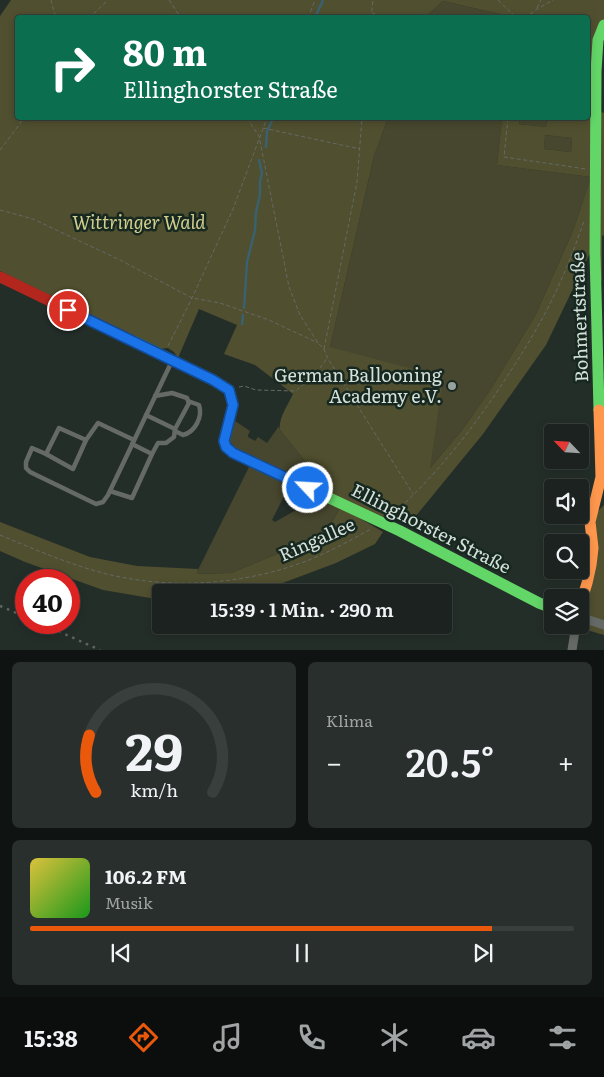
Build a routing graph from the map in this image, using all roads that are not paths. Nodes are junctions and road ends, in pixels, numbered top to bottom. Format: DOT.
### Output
graph roads {
  1 [pos="604,25"];
  2 [pos="0,277"];
  3 [pos="167,358"];
  4 [pos="155,396"];
  5 [pos="188,401"];
  6 [pos="146,415"];
  7 [pos="175,430"];
  8 [pos="86,440"];
  9 [pos="133,442"];
  10 [pos="46,454"];
  11 [pos="152,454"];
  12 [pos="110,491"];
  13 [pos="585,589"];
  14 [pos="544,605"];
  15 [pos="589,621"];
  16 [pos="604,625"];
  17 [pos="575,634"];
  18 [pos="572,650"];
  1 -- 13 [label="street, Bohmertstraße"];
  2 -- 3 [label="street"];
  3 -- 4 [label="lane"];
  3 -- 14 [label="street, Ellinghorster Straße"];
  4 -- 5 [label="lane"];
  4 -- 6 [label="lane"];
  5 -- 7 [label="lane"];
  5 -- 7 [label="lane"];
  6 -- 7 [label="lane"];
  6 -- 9 [label="lane"];
  7 -- 11 [label="lane"];
  8 -- 9 [label="lane"];
  8 -- 10 [label="lane"];
  8 -- 10 [label="lane"];
  9 -- 11 [label="lane"];
  9 -- 12 [label="lane"];
  10 -- 12 [label="lane"];
  11 -- 12 [label="lane"];
  15 -- 16 [label="street"];
  17 -- 18 [label="street"];
}
